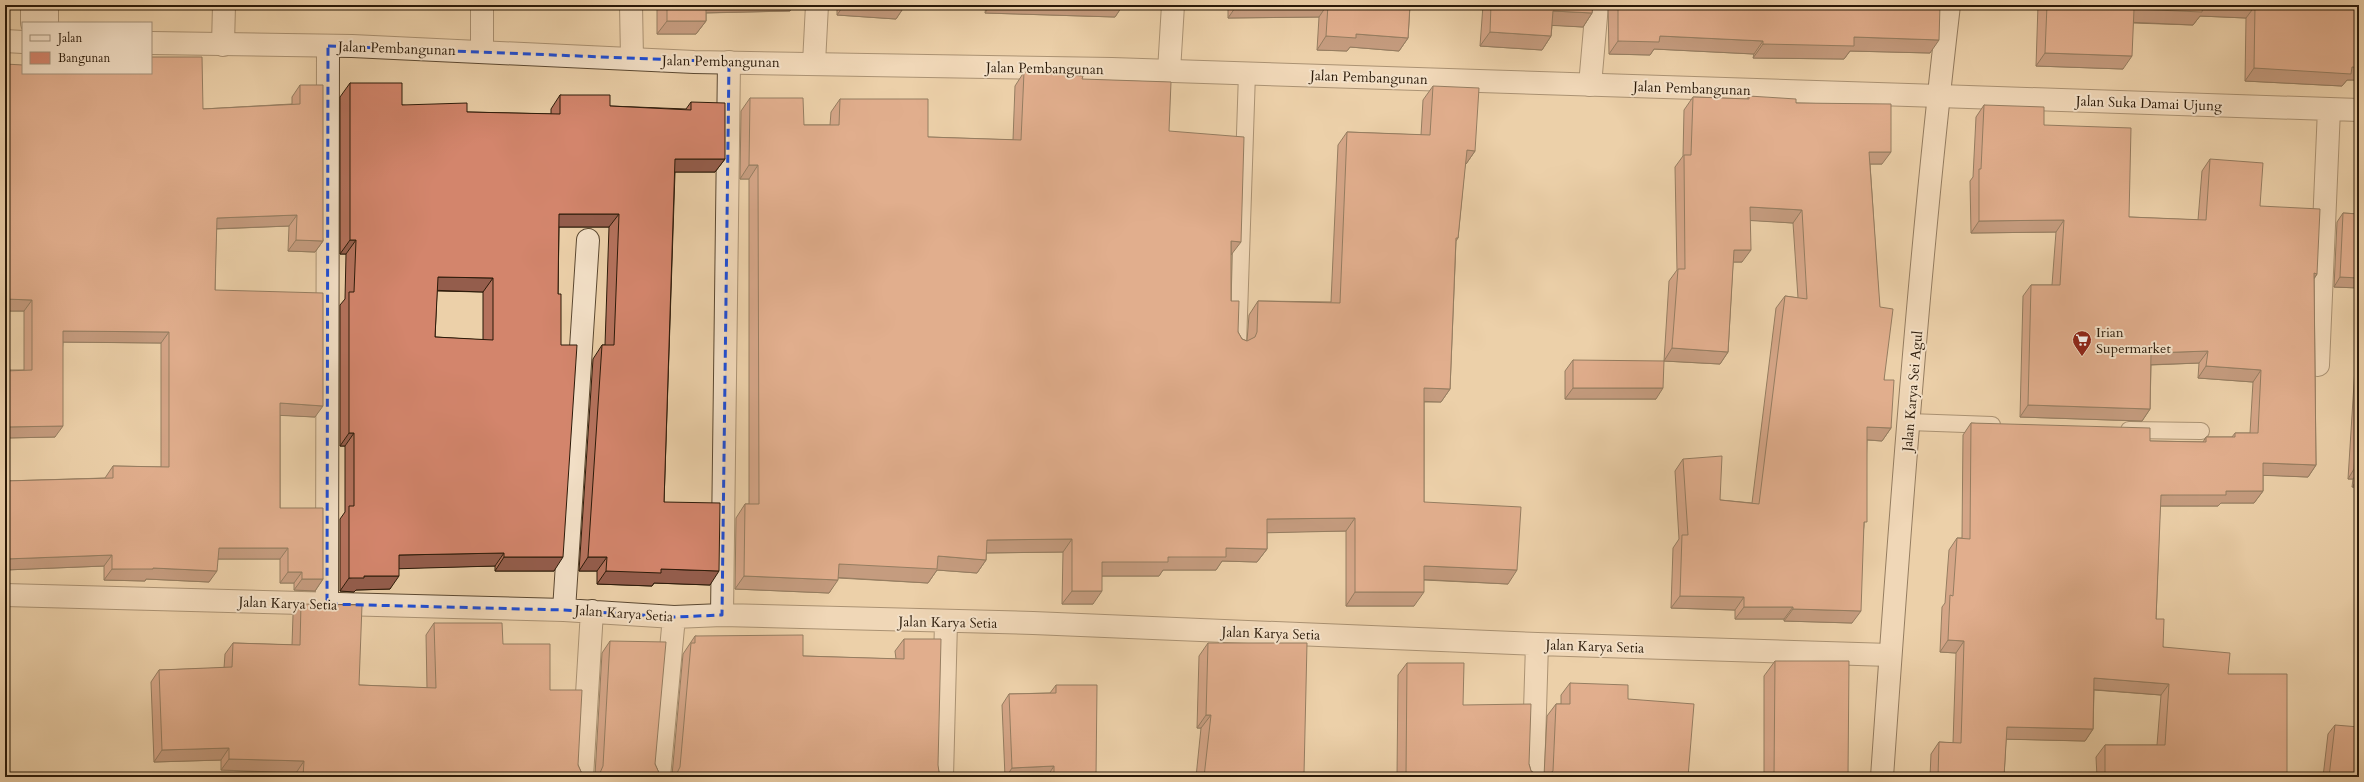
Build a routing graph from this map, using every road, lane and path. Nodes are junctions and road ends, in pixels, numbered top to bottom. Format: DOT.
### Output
graph roads {
  1 [pos="32,5"];
  2 [pos="50,5"];
  3 [pos="224,5"];
  4 [pos="482,5"];
  5 [pos="631,5"];
  6 [pos="816,5"];
  7 [pos="1173,5"];
  8 [pos="1597,5"];
  9 [pos="1949,5"];
  10 [pos="32,22"];
  11 [pos="50,22"];
  12 [pos="5,41"];
  13 [pos="22,42"];
  14 [pos="152,43"];
  15 [pos="223,45"];
  16 [pos="328,46"];
  17 [pos="482,51"];
  18 [pos="632,58"];
  19 [pos="729,62"];
  20 [pos="814,63"];
  21 [pos="1169,72"];
  22 [pos="1247,73"];
  23 [pos="1590,85"];
  24 [pos="1939,96"];
  25 [pos="2359,97"];
  26 [pos="2329,109"];
  27 [pos="2359,110"];
  28 [pos="588,240"];
  29 [pos="1238,344"];
  30 [pos="2318,365"];
  31 [pos="1909,422"];
  32 [pos="2008,425"];
  33 [pos="2114,430"];
  34 [pos="2202,431"];
  35 [pos="5,595"];
  36 [pos="327,604"];
  37 [pos="564,610"];
  38 [pos="592,611"];
  39 [pos="722,615"];
  40 [pos="674,617"];
  41 [pos="946,622"];
  42 [pos="1537,644"];
  43 [pos="1890,655"];
  44 [pos="582,777"];
  45 [pos="659,777"];
  46 [pos="942,777"];
  47 [pos="1533,777"];
  48 [pos="1882,777"];
  1 -- 10 [label="street"];
  2 -- 11 [label="lane"];
  3 -- 15 [label="street"];
  4 -- 17 [label="street"];
  5 -- 18 [label="street"];
  6 -- 20 [label="street"];
  7 -- 21 [label="street"];
  8 -- 23 [label="street"];
  9 -- 24 [label="street, Jalan Karya Sei Agul"];
  12 -- 13 [label="street"];
  14 -- 15 [label="street, Jalan Pembangunan"];
  15 -- 16 [label="street, Jalan Pembangunan"];
  16 -- 17 [label="street, Jalan Pembangunan"];
  16 -- 36 [label="street"];
  17 -- 18 [label="street, Jalan Pembangunan"];
  18 -- 19 [label="street, Jalan Pembangunan"];
  19 -- 20 [label="street, Jalan Pembangunan"];
  19 -- 39 [label="street"];
  20 -- 21 [label="street, Jalan Pembangunan"];
  21 -- 22 [label="street, Jalan Pembangunan"];
  22 -- 23 [label="street, Jalan Pembangunan"];
  22 -- 29 [label="lane"];
  23 -- 24 [label="street, Jalan Pembangunan"];
  24 -- 26 [label="street, Jalan Suka Damai Ujung"];
  24 -- 31 [label="street, Jalan Karya Sei Agul"];
  25 -- 27 [label="street"];
  26 -- 27 [label="street, Jalan Suka Damai Ujung"];
  26 -- 30 [label="street"];
  28 -- 37 [label="street"];
  31 -- 32 [label="lane"];
  31 -- 43 [label="street, Jalan Karya Sei Agul"];
  33 -- 34 [label="lane"];
  35 -- 36 [label="street, Jalan Karya Setia"];
  36 -- 37 [label="street, Jalan Karya Setia"];
  37 -- 38 [label="street, Jalan Karya Setia"];
  38 -- 40 [label="street, Jalan Karya Setia"];
  38 -- 44 [label="street"];
  39 -- 40 [label="street, Jalan Karya Setia"];
  39 -- 41 [label="street, Jalan Karya Setia"];
  40 -- 45 [label="street"];
  41 -- 42 [label="street, Jalan Karya Setia"];
  41 -- 46 [label="street"];
  42 -- 43 [label="street, Jalan Karya Setia"];
  42 -- 47 [label="street"];
  43 -- 48 [label="street, Jalan Karya Sei Agul"];
}
